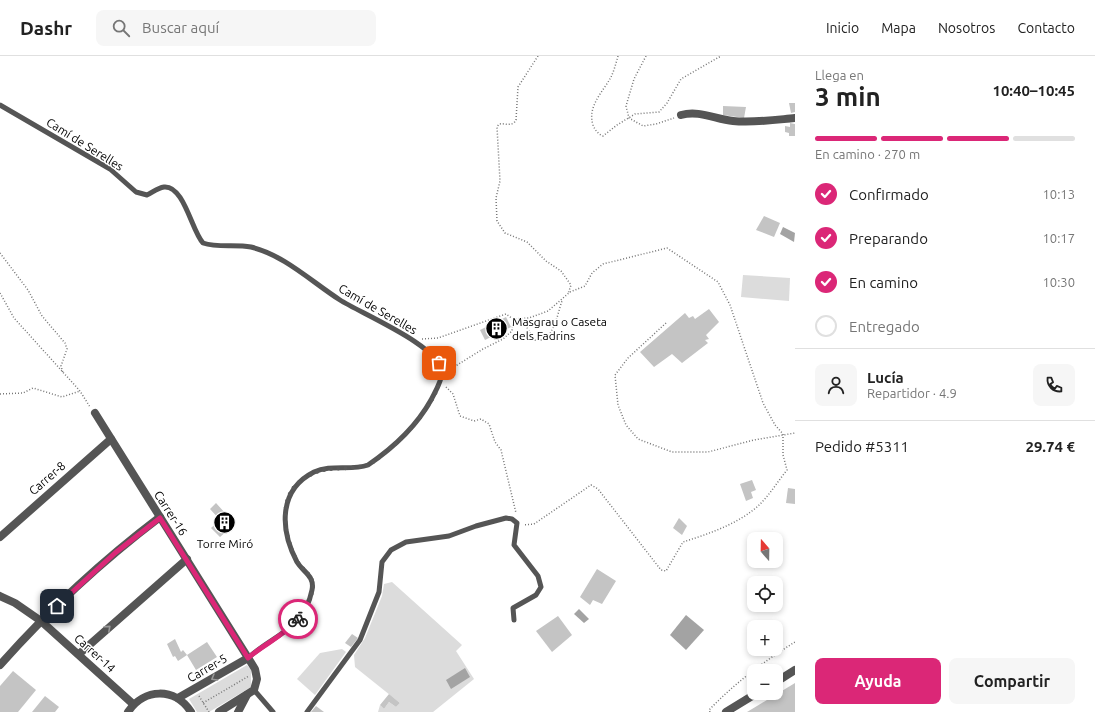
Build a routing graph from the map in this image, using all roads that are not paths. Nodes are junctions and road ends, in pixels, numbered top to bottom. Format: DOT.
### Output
graph roads {
  1 [pos="0,105"];
  2 [pos="681,115"];
  3 [pos="795,118"];
  4 [pos="94,413"];
  5 [pos="111,439"];
  6 [pos="160,518"];
  7 [pos="1,534"];
  8 [pos="187,559"];
  9 [pos="0,596"];
  10 [pos="514,620"];
  11 [pos="41,621"];
  12 [pos="79,654"];
  13 [pos="248,658"];
  14 [pos="0,665"];
  15 [pos="795,670"];
  16 [pos="783,678"];
  17 [pos="254,690"];
  18 [pos="247,695"];
  19 [pos="178,698"];
  20 [pos="747,699"];
  21 [pos="133,704"];
  22 [pos="128,712"];
  23 [pos="191,712"];
  24 [pos="219,712"];
  25 [pos="238,712"];
  26 [pos="273,712"];
  27 [pos="307,712"];
  28 [pos="726,712"];
  1 -- 13 [label="lane, Camí de Serelles"];
  2 -- 3 [label="street"];
  4 -- 5 [label="street, Carrer-16"];
  5 -- 6 [label="street, Carrer-16"];
  5 -- 7 [label="street, Carrer-8"];
  6 -- 8 [label="street, Carrer-16"];
  6 -- 11 [label="street"];
  12 -- 8 [label="street, one-way"];
  8 -- 13 [label="street, Carrer-16"];
  9 -- 11 [label="street, Carrer-14"];
  10 -- 27 [label="lane"];
  11 -- 12 [label="street, Carrer-14"];
  11 -- 14 [label="street"];
  12 -- 21 [label="street, Carrer-14"];
  13 -- 17 [label="street, Carrer-16"];
  13 -- 19 [label="street, Carrer-5, one-way"];
  15 -- 16 [label="street"];
  17 -- 18 [label="street"];
  17 -- 26 [label="lane"];
  18 -- 24 [label="street"];
  18 -- 25 [label="street"];
  19 -- 21 [label="street"];
  19 -- 23 [label="street"];
  20 -- 28 [label="street"];
  21 -- 22 [label="street"];
}
